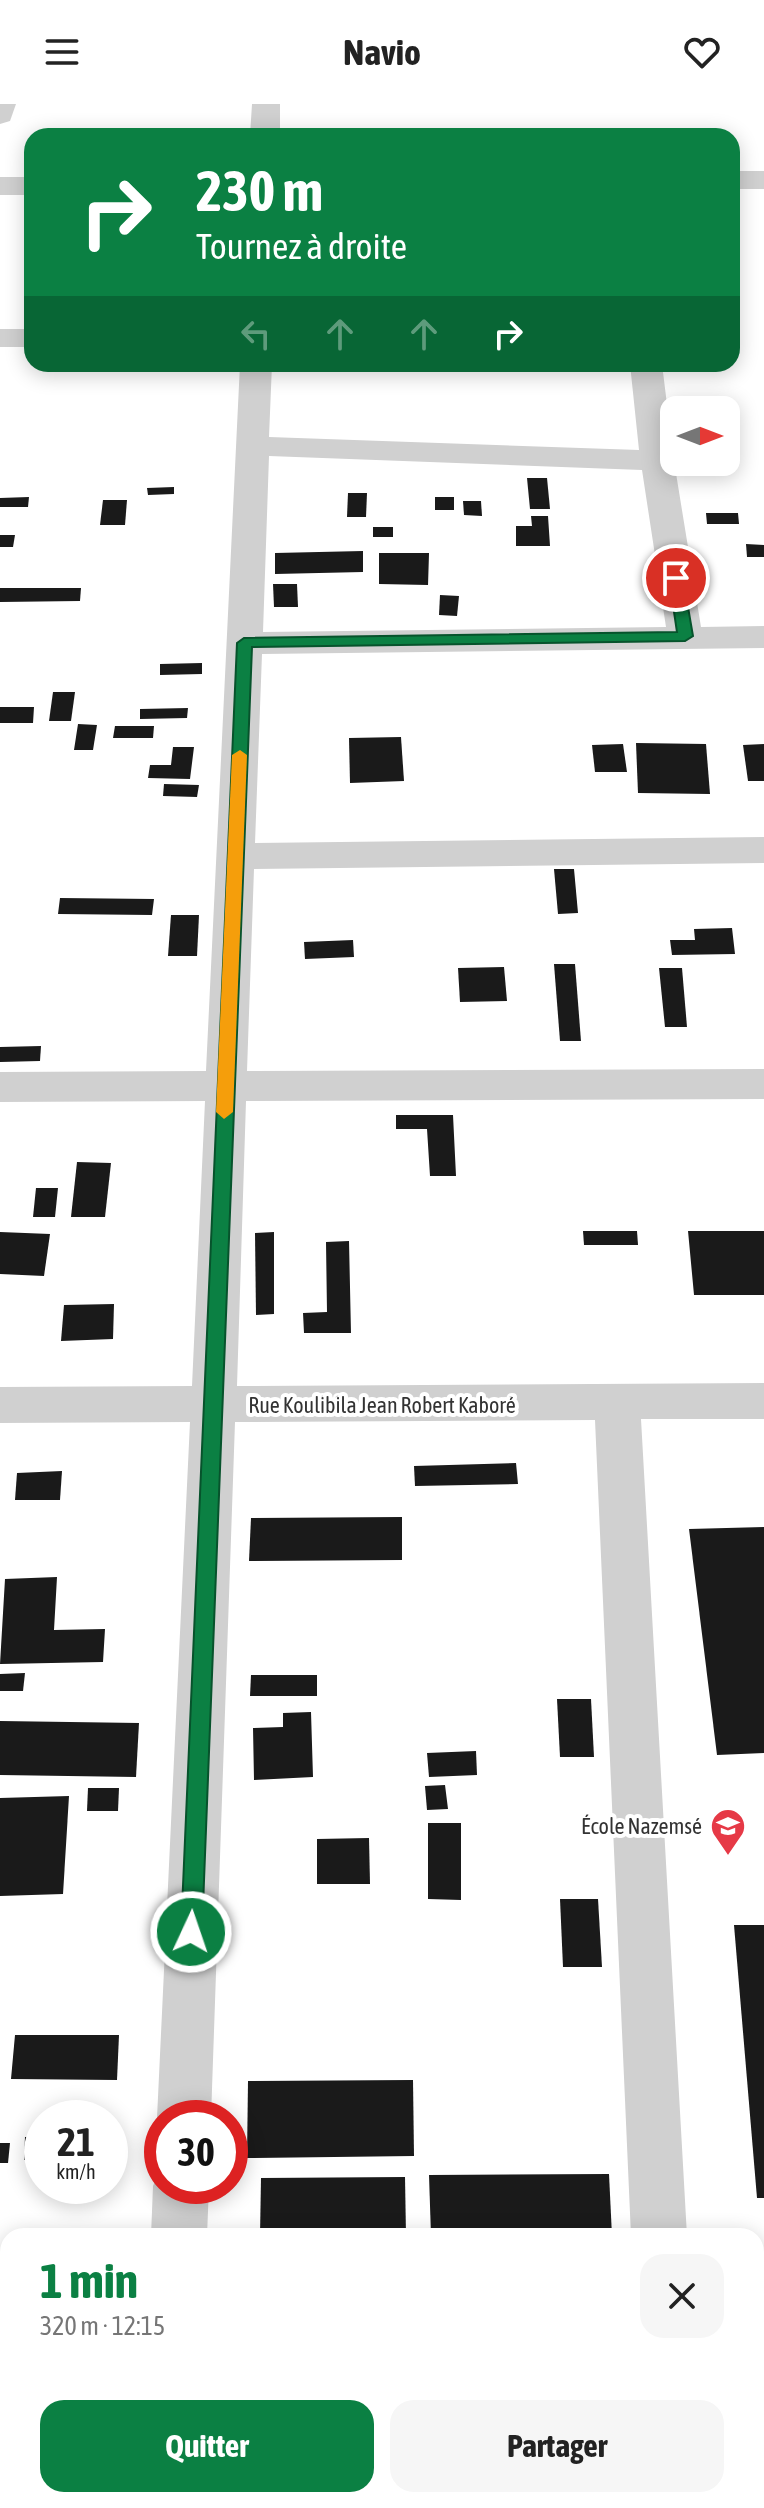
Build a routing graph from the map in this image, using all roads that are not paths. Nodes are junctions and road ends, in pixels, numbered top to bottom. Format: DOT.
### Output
graph roads {
  1 [pos="2,104"];
  2 [pos="266,104"];
  3 [pos="0,115"];
  4 [pos="265,128"];
  5 [pos="740,180"];
  6 [pos="764,180"];
  7 [pos="0,186"];
  8 [pos="24,186"];
  9 [pos="0,338"];
  10 [pos="24,338"];
  11 [pos="256,372"];
  12 [pos="647,372"];
  13 [pos="255,446"];
  14 [pos="657,461"];
  15 [pos="685,636"];
  16 [pos="764,637"];
  17 [pos="244,643"];
  18 [pos="764,850"];
  19 [pos="235,856"];
  20 [pos="764,1084"];
  21 [pos="0,1087"];
  22 [pos="225,1088"];
  23 [pos="764,1401"];
  24 [pos="617,1403"];
  25 [pos="0,1405"];
  26 [pos="214,1405"];
  27 [pos="185,2100"];
  28 [pos="180,2204"];
  29 [pos="179,2228"];
  30 [pos="659,2228"];
  1 -- 3 [label="street"];
  2 -- 4 [label="street"];
  5 -- 6 [label="street"];
  7 -- 8 [label="street"];
  9 -- 10 [label="street"];
  11 -- 13 [label="street"];
  12 -- 14 [label="street"];
  13 -- 14 [label="street"];
  13 -- 17 [label="street"];
  14 -- 15 [label="street"];
  15 -- 16 [label="street"];
  15 -- 17 [label="street"];
  17 -- 19 [label="street"];
  18 -- 19 [label="street"];
  19 -- 22 [label="street"];
  20 -- 22 [label="street"];
  21 -- 22 [label="street"];
  22 -- 26 [label="street"];
  23 -- 24 [label="street, Rue Koulibila Jean Robert Kaboré"];
  24 -- 26 [label="street, Rue Koulibila Jean Robert Kaboré"];
  24 -- 30 [label="street"];
  25 -- 26 [label="street, Rue Koulibila Jean Robert Kaboré"];
  26 -- 27 [label="street"];
  28 -- 29 [label="street"];
}
